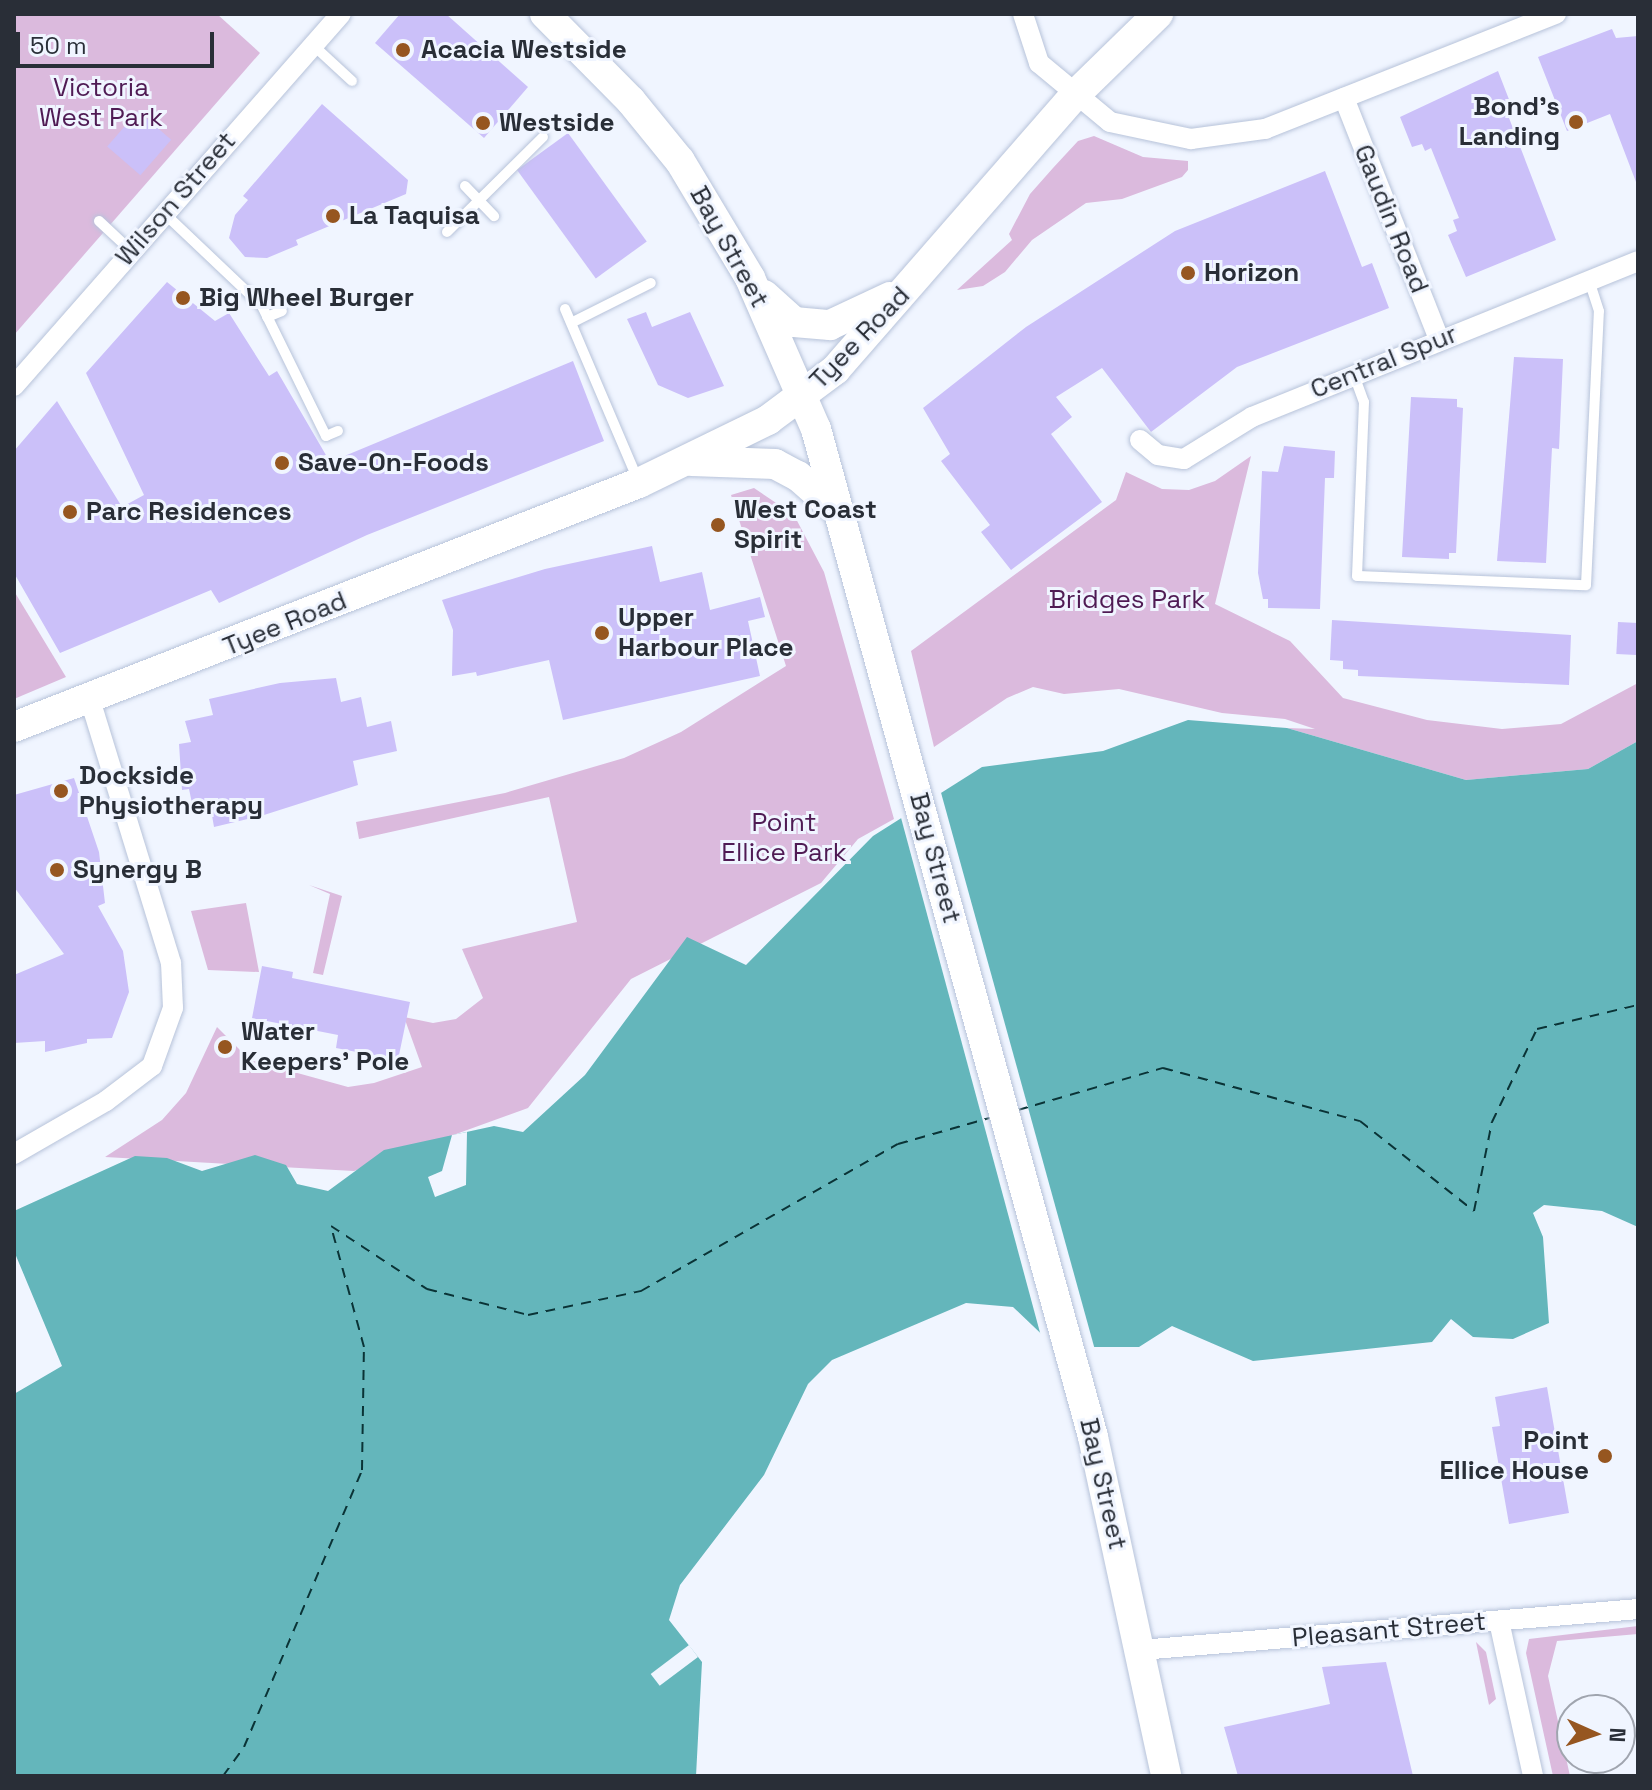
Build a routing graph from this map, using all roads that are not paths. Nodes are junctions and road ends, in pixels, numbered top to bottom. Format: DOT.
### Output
graph roads {
  1 [pos="341,14"];
  2 [pos="545,14"];
  3 [pos="1023,14"];
  4 [pos="1158,14"];
  5 [pos="1556,14"];
  6 [pos="313,45"];
  7 [pos="352,81"];
  8 [pos="1076,94"];
  9 [pos="1344,98"];
  10 [pos="543,137"];
  11 [pos="465,186"];
  12 [pos="479,201"];
  13 [pos="163,211"];
  14 [pos="494,216"];
  15 [pos="99,221"];
  16 [pos="447,232"];
  17 [pos="130,250"];
  18 [pos="1638,261"];
  19 [pos="750,278"];
  20 [pos="1589,281"];
  21 [pos="651,283"];
  22 [pos="913,284"];
  23 [pos="565,309"];
  24 [pos="282,311"];
  25 [pos="267,317"];
  26 [pos="573,322"];
  27 [pos="1439,339"];
  28 [pos="308,371"];
  29 [pos="1353,374"];
  30 [pos="296,376"];
  31 [pos="14,386"];
  32 [pos="803,396"];
  33 [pos="338,431"];
  34 [pos="1140,440"];
  35 [pos="684,461"];
  36 [pos="639,483"];
  37 [pos="840,513"];
  38 [pos="90,699"];
  39 [pos="14,727"];
  40 [pos="14,1154"];
  41 [pos="1638,1609"];
  42 [pos="1499,1621"];
  43 [pos="1140,1650"];
  44 [pos="1166,1776"];
  45 [pos="1533,1776"];
  1 -- 6 [label="street, Wilson Street"];
  2 -- 19 [label="main road, Bay Street"];
  3 -- 8 [label="street"];
  4 -- 8 [label="main road, Tyee Road"];
  5 -- 9 [label="street"];
  6 -- 7 [label="lane"];
  6 -- 13 [label="street, Wilson Street"];
  8 -- 9 [label="street"];
  8 -- 22 [label="main road, Tyee Road"];
  9 -- 27 [label="street, Gaudin Road"];
  10 -- 12 [label="lane"];
  11 -- 12 [label="lane"];
  12 -- 14 [label="lane"];
  12 -- 16 [label="lane"];
  13 -- 17 [label="street, Wilson Street"];
  13 -- 25 [label="lane"];
  15 -- 17 [label="lane"];
  17 -- 31 [label="street, Wilson Street"];
  18 -- 20 [label="street, Central Spur"];
  19 -- 22 [label="main road"];
  19 -- 32 [label="main road, Bay Street"];
  20 -- 27 [label="street, Central Spur"];
  20 -- 29 [label="lane"];
  21 -- 26 [label="lane"];
  22 -- 32 [label="main road, Tyee Road"];
  23 -- 26 [label="lane"];
  24 -- 25 [label="lane"];
  25 -- 30 [label="lane"];
  26 -- 36 [label="lane"];
  27 -- 29 [label="street, Central Spur"];
  28 -- 30 [label="lane"];
  29 -- 34 [label="street, Central Spur"];
  30 -- 33 [label="lane"];
  32 -- 35 [label="main road, Tyee Road"];
  32 -- 37 [label="main road, Bay Street"];
  35 -- 36 [label="main road, Tyee Road"];
  35 -- 37 [label="main road"];
  36 -- 38 [label="main road, Tyee Road"];
  37 -- 43 [label="main road, Bay Street"];
  38 -- 39 [label="main road, Tyee Road"];
  38 -- 40 [label="street"];
  41 -- 42 [label="street, Pleasant Street"];
  42 -- 43 [label="street, Pleasant Street"];
  42 -- 45 [label="street"];
  43 -- 44 [label="main road, Bay Street"];
}
